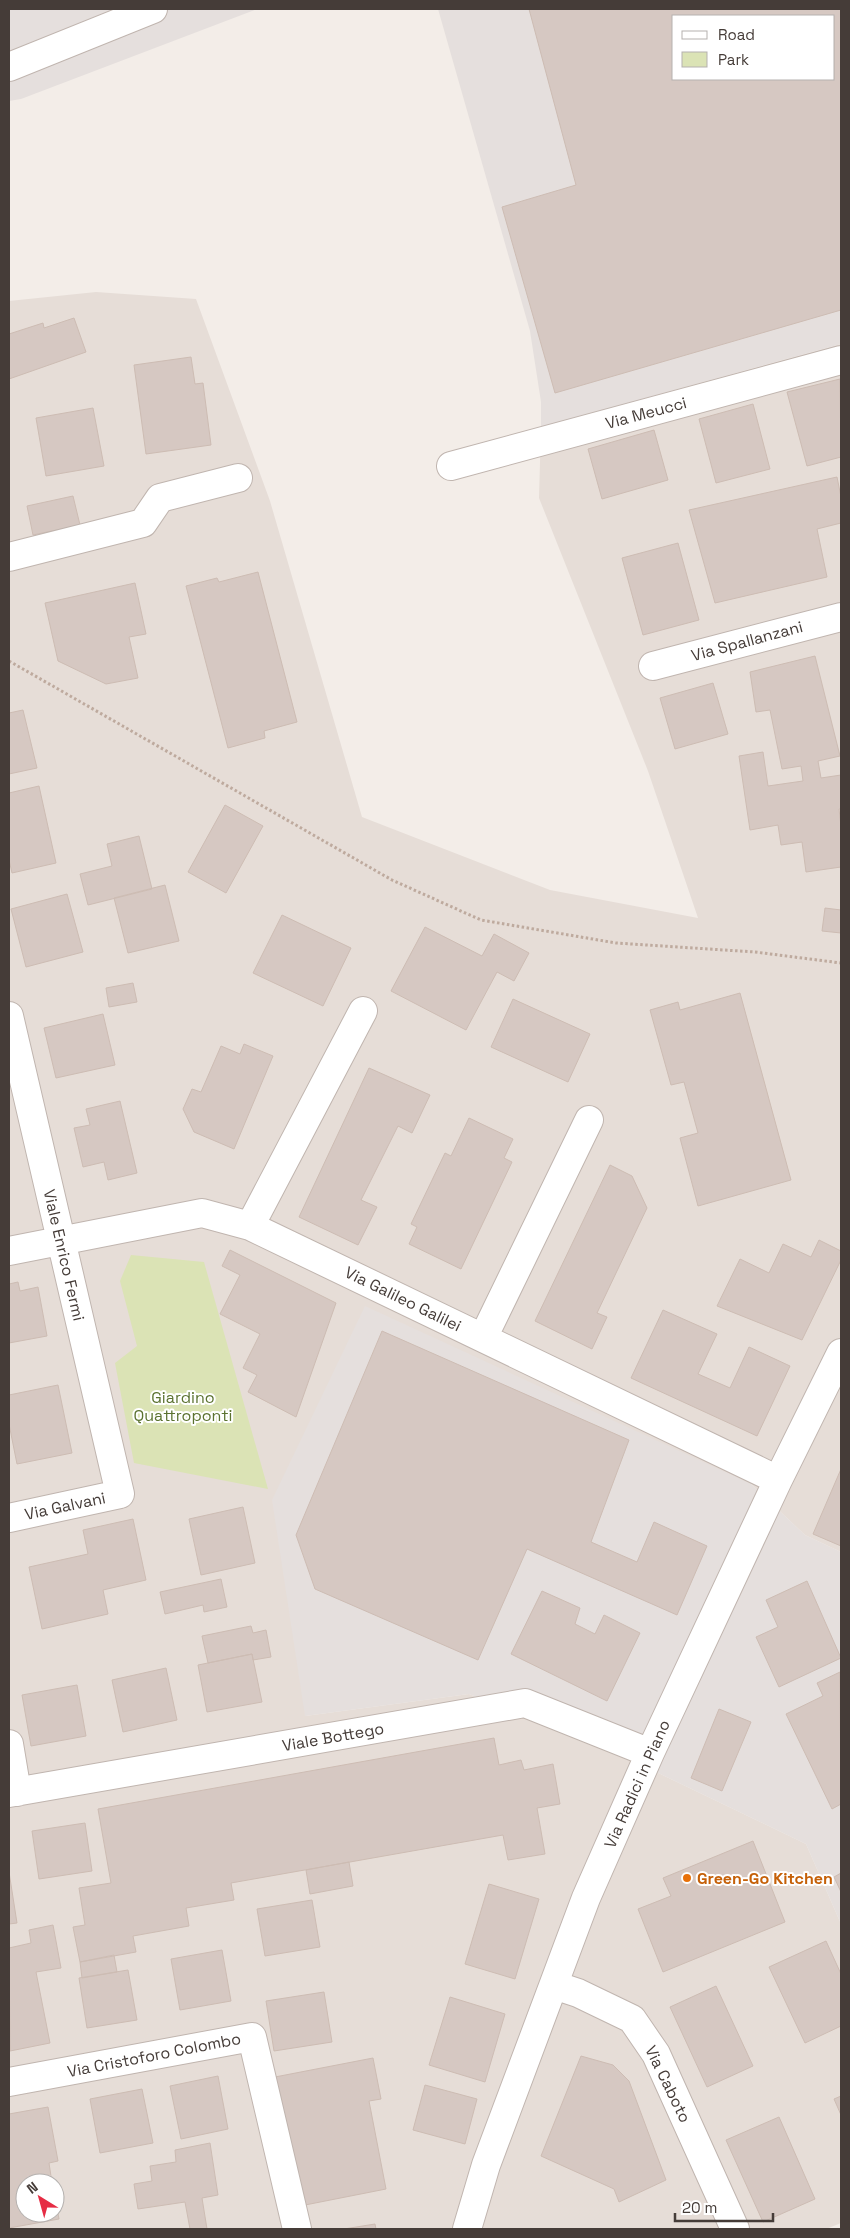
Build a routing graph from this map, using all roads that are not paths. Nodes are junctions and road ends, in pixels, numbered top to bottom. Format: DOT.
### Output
graph roads {
  1 [pos="153,9"];
  2 [pos="9,67"];
  3 [pos="841,360"];
  4 [pos="452,466"];
  5 [pos="238,478"];
  6 [pos="9,557"];
  7 [pos="841,617"];
  8 [pos="653,666"];
  9 [pos="363,1011"];
  10 [pos="9,1016"];
  11 [pos="589,1120"];
  12 [pos="250,1226"];
  13 [pos="61,1241"];
  14 [pos="9,1251"];
  15 [pos="483,1338"];
  16 [pos="841,1353"];
  17 [pos="778,1480"];
  18 [pos="120,1494"];
  19 [pos="9,1518"];
  20 [pos="9,1744"];
  21 [pos="650,1753"];
  22 [pos="13,1792"];
  23 [pos="554,1985"];
  24 [pos="9,2082"];
  25 [pos="297,2229"];
  26 [pos="467,2229"];
  27 [pos="735,2229"];
  1 -- 2 [label="street"];
  3 -- 4 [label="street, Via Meucci"];
  5 -- 6 [label="street"];
  7 -- 8 [label="street, Via Spallanzani"];
  9 -- 12 [label="street"];
  10 -- 13 [label="street, Viale Enrico Fermi"];
  11 -- 15 [label="street"];
  12 -- 13 [label="street, Via Galileo Galilei"];
  12 -- 15 [label="street, Via Galileo Galilei"];
  13 -- 14 [label="street, Via Galileo Galilei"];
  13 -- 18 [label="street, Viale Enrico Fermi"];
  15 -- 17 [label="street, Via Galileo Galilei"];
  16 -- 17 [label="street, Via Radici in Piano"];
  17 -- 21 [label="street, Via Radici in Piano"];
  18 -- 19 [label="street, Via Galvani"];
  20 -- 22 [label="street"];
  21 -- 22 [label="street, Viale Bottego"];
  21 -- 23 [label="street, Via Radici in Piano"];
  23 -- 26 [label="street, Via Radici in Piano"];
  23 -- 27 [label="street, Via Caboto"];
  24 -- 25 [label="street, Via Cristoforo Colombo"];
}
